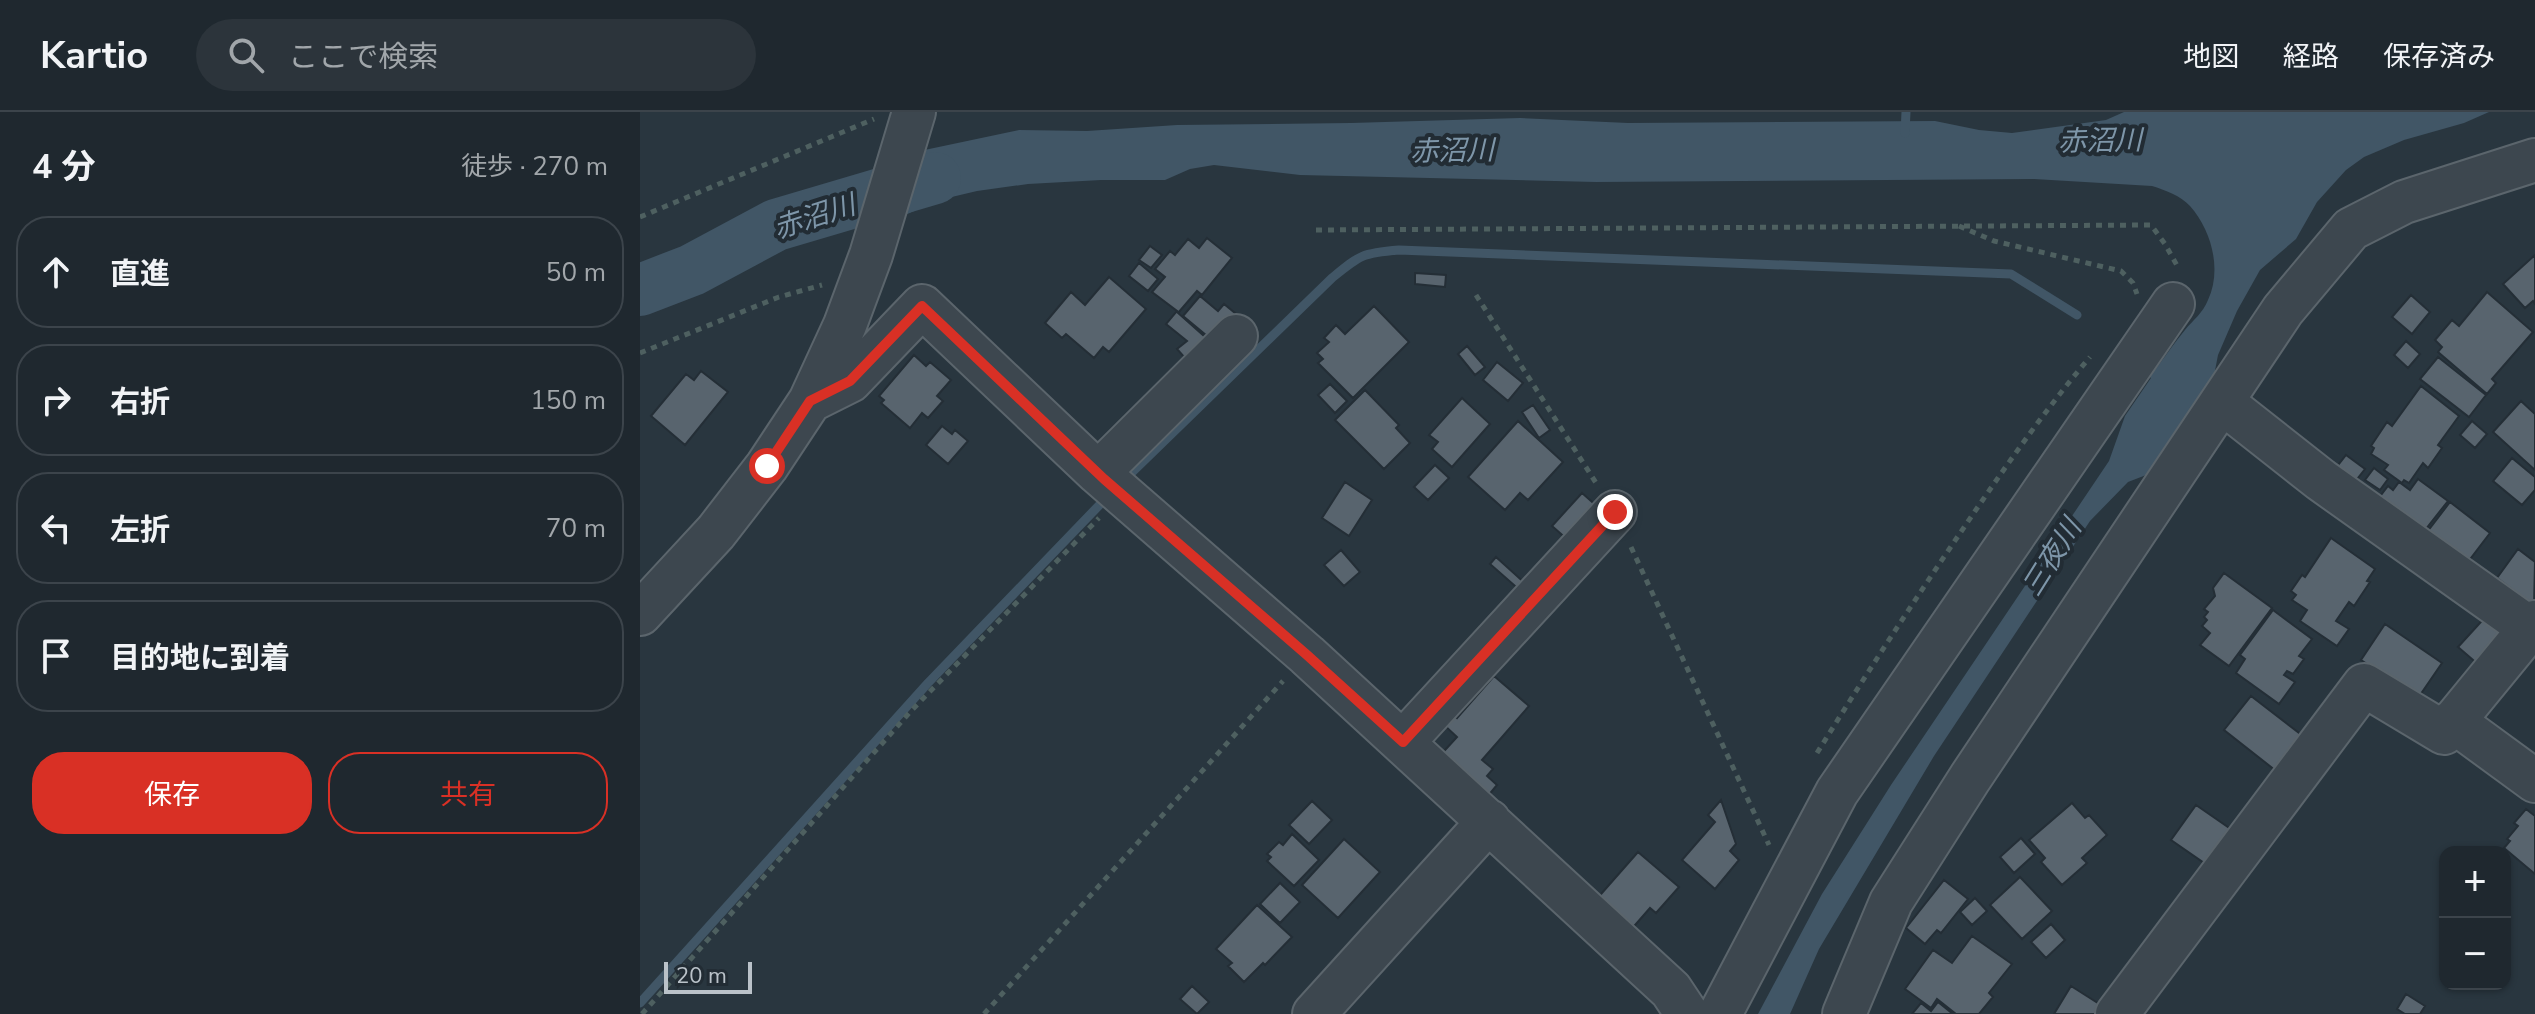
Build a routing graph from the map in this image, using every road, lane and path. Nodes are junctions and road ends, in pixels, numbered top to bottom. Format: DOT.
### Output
graph roads {
  1 [pos="900,115"];
  2 [pos="2535,160"];
  3 [pos="640,217"];
  4 [pos="1959,226"];
  5 [pos="1316,230"];
  6 [pos="868,264"];
  7 [pos="1476,295"];
  8 [pos="2155,300"];
  9 [pos="1236,336"];
  10 [pos="2095,352"];
  11 [pos="640,353"];
  12 [pos="810,401"];
  13 [pos="2222,402"];
  14 [pos="1110,484"];
  15 [pos="1615,512"];
  16 [pos="640,614"];
  17 [pos="2533,628"];
  18 [pos="1307,655"];
  19 [pos="2453,721"];
  20 [pos="1403,742"];
  21 [pos="1814,758"];
  22 [pos="2535,781"];
  23 [pos="1489,821"];
  24 [pos="1775,833"];
  25 [pos="1769,845"];
  26 [pos="1763,858"];
  27 [pos="1669,1006"];
  28 [pos="642,1014"];
  29 [pos="984,1014"];
  30 [pos="1314,1014"];
  31 [pos="1720,1014"];
  32 [pos="1844,1014"];
  33 [pos="2117,1014"];
  1 -- 3 [label="path"];
  1 -- 6 [label="street"];
  2 -- 13 [label="street"];
  4 -- 5 [label="path"];
  4 -- 8 [label="path"];
  4 -- 8 [label="path"];
  6 -- 11 [label="path"];
  6 -- 12 [label="street"];
  7 -- 15 [label="path"];
  8 -- 31 [label="street"];
  9 -- 14 [label="street"];
  10 -- 21 [label="path"];
  12 -- 14 [label="street"];
  12 -- 16 [label="street"];
  13 -- 17 [label="street"];
  13 -- 32 [label="street"];
  14 -- 18 [label="street"];
  14 -- 28 [label="path"];
  15 -- 20 [label="street"];
  15 -- 25 [label="path"];
  17 -- 19 [label="street"];
  18 -- 20 [label="street"];
  18 -- 29 [label="path"];
  19 -- 22 [label="street"];
  19 -- 33 [label="street"];
  20 -- 23 [label="street"];
  23 -- 27 [label="street"];
  23 -- 30 [label="street"];
  24 -- 25 [label="path"];
  25 -- 26 [label="path"];
}
